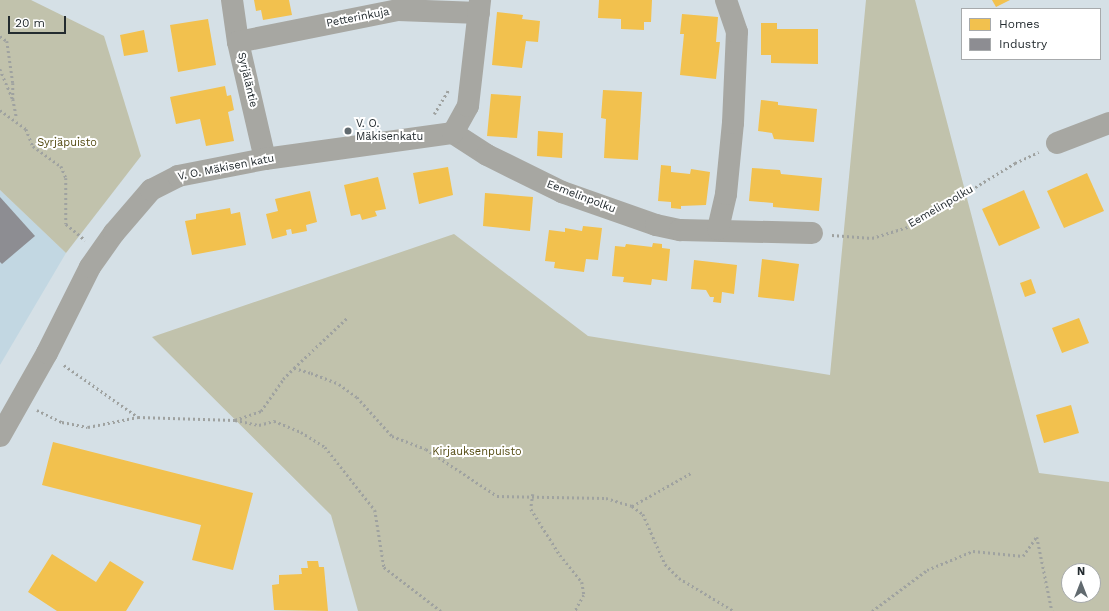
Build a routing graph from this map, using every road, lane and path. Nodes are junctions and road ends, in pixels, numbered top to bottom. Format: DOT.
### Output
graph roads {
  1 [pos="232,0"];
  2 [pos="726,0"];
  3 [pos="480,7"];
  4 [pos="0,36"];
  5 [pos="238,42"];
  6 [pos="0,70"];
  7 [pos="13,99"];
  8 [pos="0,110"];
  9 [pos="17,120"];
  10 [pos="1109,123"];
  11 [pos="453,133"];
  12 [pos="1057,143"];
  13 [pos="264,159"];
  14 [pos="718,229"];
  15 [pos="812,233"];
  16 [pos="87,242"];
  17 [pos="348,317"];
  18 [pos="46,353"];
  19 [pos="294,368"];
  20 [pos="19,400"];
  21 [pos="138,417"];
  22 [pos="235,420"];
  23 [pos="0,436"];
  24 [pos="691,473"];
  25 [pos="533,494"];
  26 [pos="632,506"];
  27 [pos="441,611"];
  28 [pos="575,611"];
  29 [pos="734,611"];
  30 [pos="872,611"];
  31 [pos="1052,611"];
  1 -- 5 [label="street, Syrjäläntie"];
  2 -- 14 [label="street"];
  3 -- 5 [label="street, Petterinkuja"];
  3 -- 11 [label="street"];
  4 -- 7 [label="path"];
  5 -- 13 [label="street, Syrjäläntie"];
  6 -- 7 [label="path"];
  7 -- 9 [label="path"];
  8 -- 9 [label="path"];
  9 -- 16 [label="path"];
  10 -- 12 [label="street"];
  11 -- 13 [label="street, V. O. Mäkisen katu"];
  11 -- 14 [label="street, Eemelinpolku"];
  12 -- 15 [label="path, Eemelinpolku"];
  13 -- 18 [label="street, V. O. Mäkisen katu"];
  14 -- 15 [label="street, Eemelinpolku"];
  17 -- 19 [label="path"];
  18 -- 20 [label="street, V. O. Mäkisen katu"];
  18 -- 21 [label="path"];
  19 -- 22 [label="path"];
  19 -- 25 [label="path"];
  20 -- 21 [label="path"];
  20 -- 23 [label="street, V. O. Mäkisen katu"];
  21 -- 22 [label="path"];
  22 -- 27 [label="path"];
  24 -- 26 [label="path"];
  25 -- 26 [label="path"];
  25 -- 28 [label="path"];
  26 -- 29 [label="path"];
  30 -- 31 [label="path"];
}
